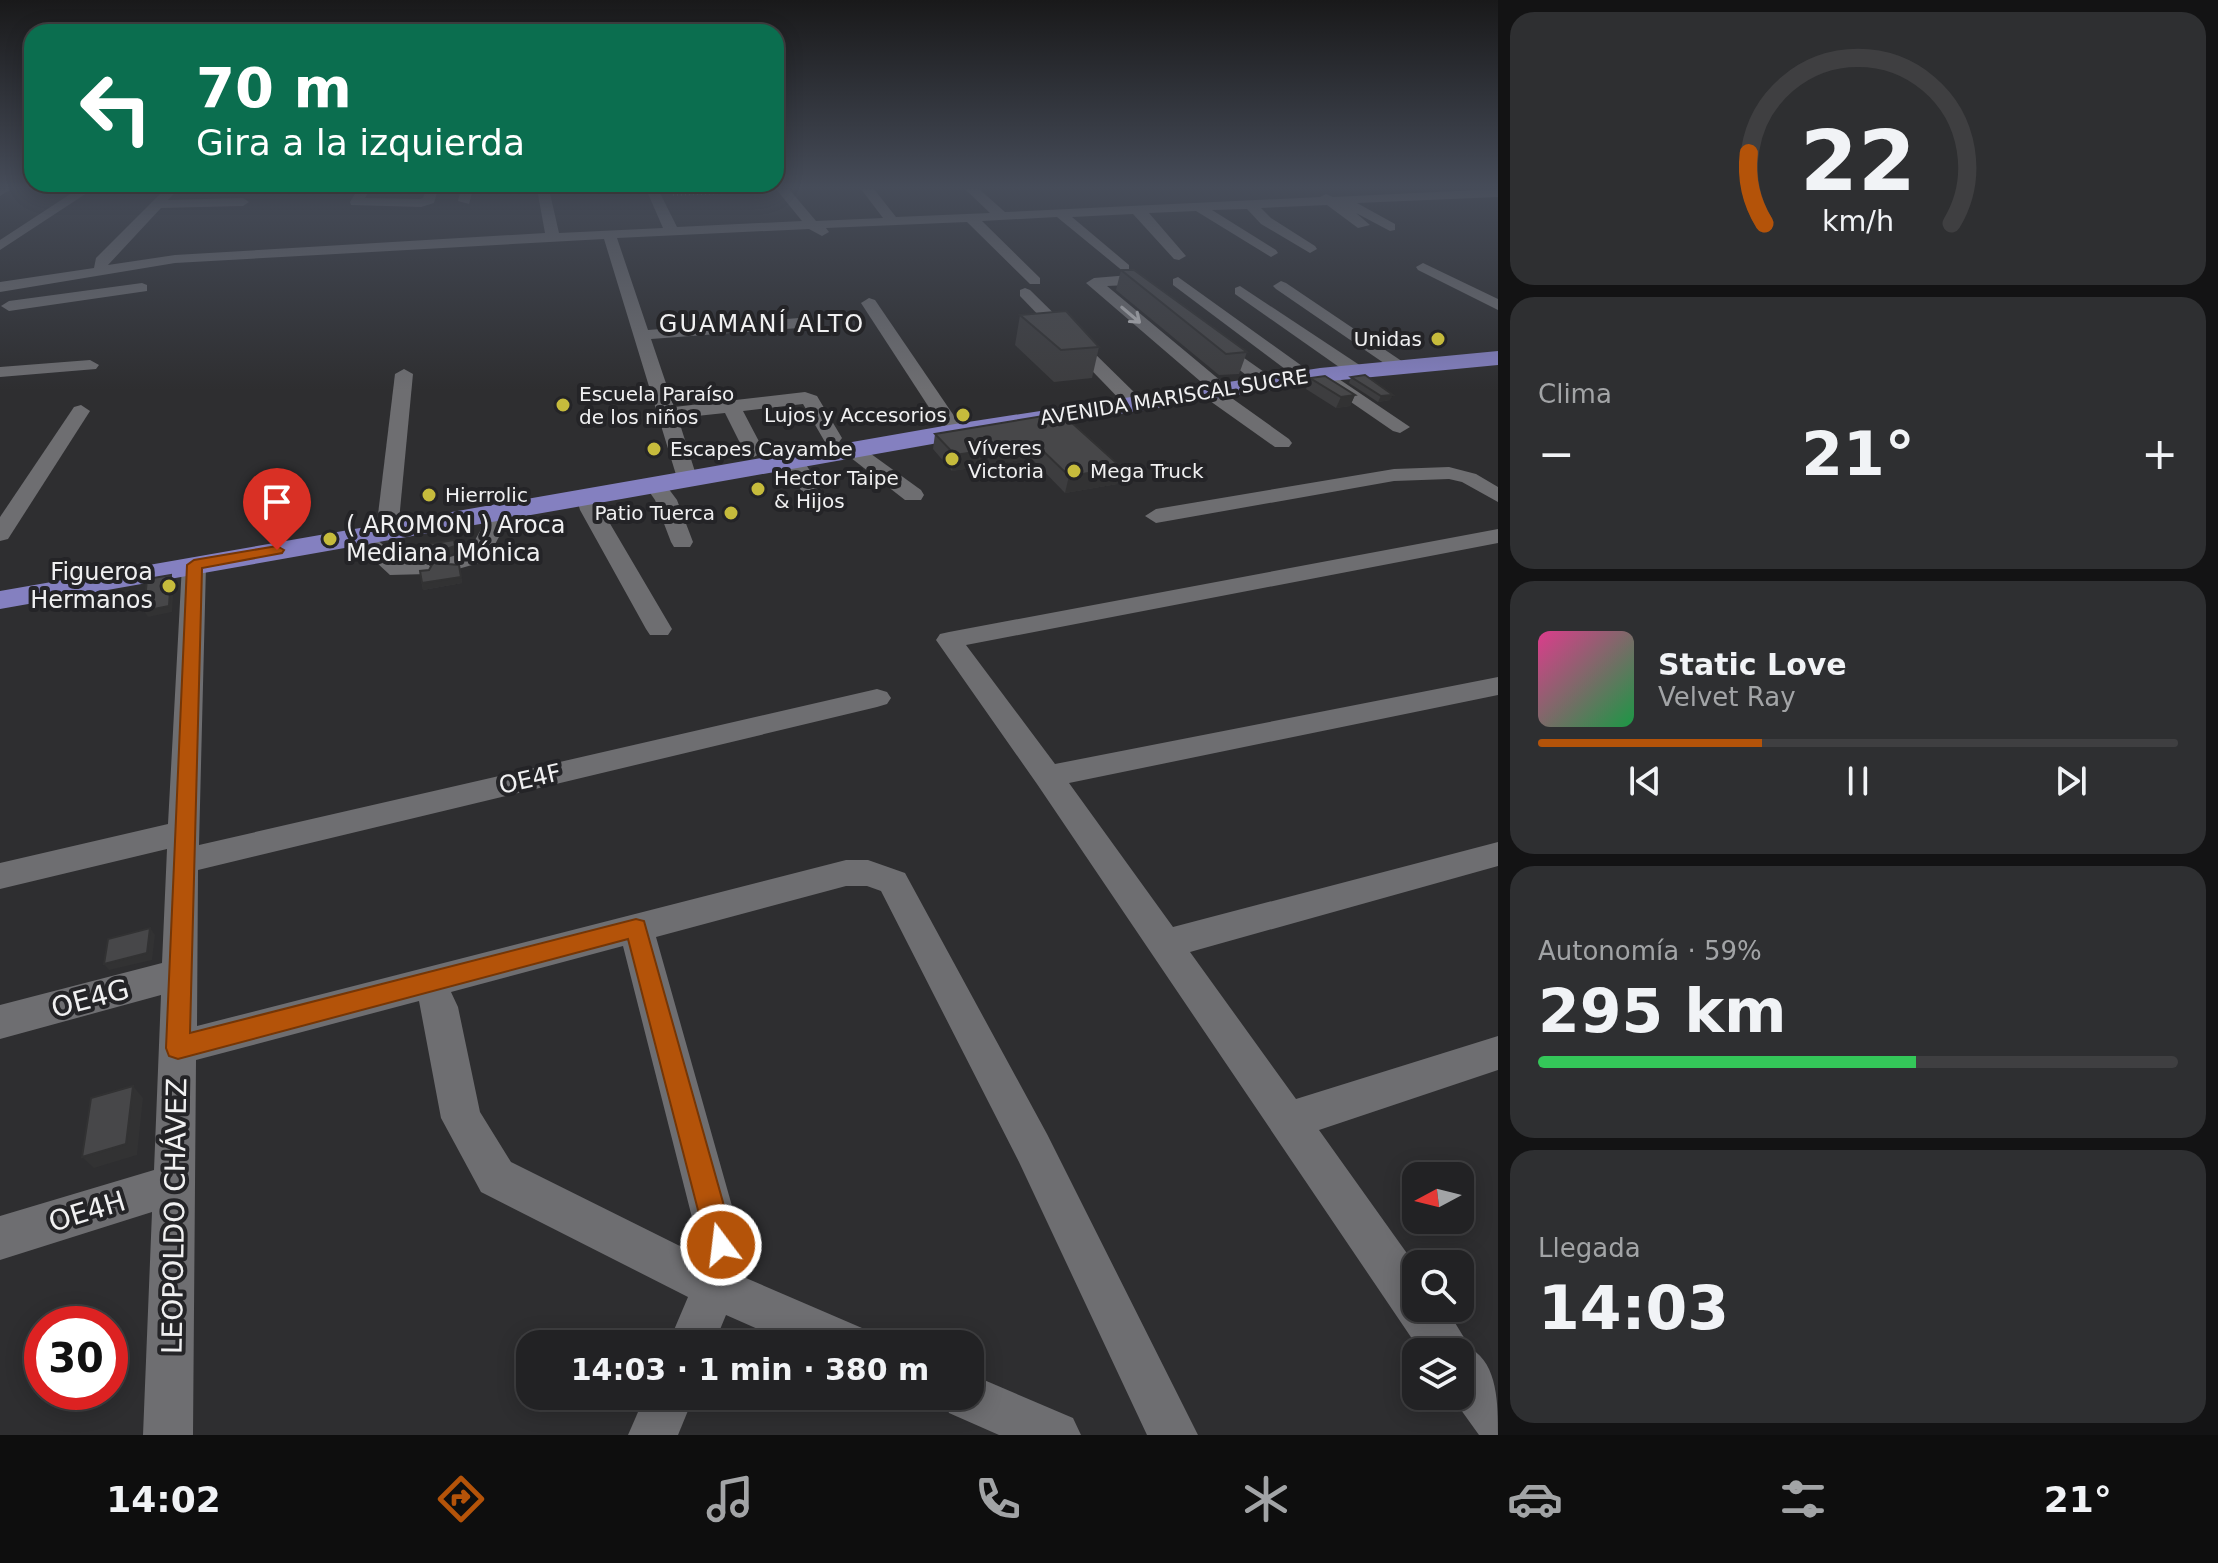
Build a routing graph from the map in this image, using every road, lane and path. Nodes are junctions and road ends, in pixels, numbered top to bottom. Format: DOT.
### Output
graph roads {
  1 [pos="106,256"];
  2 [pos="212,256"];
  3 [pos="616,256"];
  4 [pos="1004,256"];
  5 [pos="1109,256"];
  6 [pos="1423,267"];
  7 [pos="1124,268"];
  8 [pos="101,270"];
  9 [pos="1178,282"];
  10 [pos="24,285"];
  11 [pos="1281,286"];
  12 [pos="142,288"];
  13 [pos="1240,291"];
  14 [pos="2,297"];
  15 [pos="1162,302"];
  16 [pos="869,303"];
  17 [pos="1498,305"];
  18 [pos="799,323"];
  19 [pos="1198,330"];
  20 [pos="642,335"];
  21 [pos="1498,358"];
  22 [pos="90,365"];
  23 [pos="1400,366"];
  24 [pos="1355,370"];
  25 [pos="0,372"];
  26 [pos="404,374"];
  27 [pos="1314,376"];
  28 [pos="1268,383"];
  29 [pos="1216,391"];
  30 [pos="1134,403"];
  31 [pos="731,406"];
  32 [pos="81,411"];
  33 [pos="666,414"];
  34 [pos="1400,427"];
  35 [pos="955,432"];
  36 [pos="1282,443"];
  37 [pos="842,444"];
  38 [pos="754,451"];
  39 [pos="793,459"];
  40 [pos="687,478"];
  41 [pos="655,484"];
  42 [pos="913,495"];
  43 [pos="587,496"];
  44 [pos="1498,496"];
  45 [pos="818,501"];
  46 [pos="502,511"];
  47 [pos="1156,516"];
  48 [pos="387,531"];
  49 [pos="0,534"];
  50 [pos="359,536"];
  51 [pos="1498,536"];
  52 [pos="682,542"];
  53 [pos="458,562"];
  54 [pos="194,565"];
  55 [pos="420,569"];
  56 [pos="0,600"];
  57 [pos="659,629"];
  58 [pos="1498,686"];
  59 [pos="877,698"];
  60 [pos="1048,776"];
  61 [pos="183,847"];
  62 [pos="1498,854"];
  63 [pos="0,876"];
  64 [pos="636,928"];
  65 [pos="1165,944"];
  66 [pos="180,974"];
  67 [pos="429,982"];
  68 [pos="0,1022"];
  69 [pos="178,1048"];
  70 [pos="1498,1053"];
  71 [pos="1288,1121"];
  72 [pos="175,1184"];
  73 [pos="0,1238"];
  74 [pos="1402,1284"];
  75 [pos="715,1287"];
  76 [pos="697,1330"];
  77 [pos="814,1330"];
  78 [pos="984,1404"];
  79 [pos="664,1410"];
  80 [pos="168,1435"];
  81 [pos="653,1435"];
  82 [pos="1056,1435"];
  83 [pos="1173,1435"];
  1 -- 8 [label="street"];
  2 -- 8 [label="street"];
  3 -- 20 [label="street"];
  4 -- 30 [label="street"];
  5 -- 7 [label="street"];
  6 -- 17 [label="street"];
  8 -- 10 [label="street"];
  9 -- 27 [label="street"];
  10 -- 14 [label="street"];
  10 -- 14 [label="street"];
  11 -- 23 [label="street"];
  12 -- 14 [label="street"];
  13 -- 24 [label="street"];
  15 -- 29 [label="street, one-way"];
  16 -- 35 [label="street"];
  18 -- 20 [label="street"];
  19 -- 28 [label="street"];
  20 -- 33 [label="street"];
  21 -- 23 [label="main road, AVENIDA MARISCAL SUCRE"];
  22 -- 25 [label="street"];
  23 -- 24 [label="main road, AVENIDA MARISCAL SUCRE"];
  24 -- 27 [label="main road, AVENIDA MARISCAL SUCRE"];
  26 -- 48 [label="street"];
  27 -- 28 [label="main road, AVENIDA MARISCAL SUCRE"];
  27 -- 34 [label="street"];
  28 -- 29 [label="main road, AVENIDA MARISCAL SUCRE"];
  29 -- 30 [label="main road, AVENIDA MARISCAL SUCRE"];
  29 -- 36 [label="street"];
  30 -- 35 [label="main road, AVENIDA MARISCAL SUCRE"];
  31 -- 33 [label="street"];
  31 -- 37 [label="street"];
  31 -- 38 [label="street"];
  32 -- 49 [label="street"];
  33 -- 40 [label="street"];
  35 -- 37 [label="main road, AVENIDA MARISCAL SUCRE"];
  37 -- 39 [label="main road, AVENIDA MARISCAL SUCRE"];
  37 -- 42 [label="street"];
  39 -- 40 [label="main road, AVENIDA MARISCAL SUCRE"];
  39 -- 45 [label="street"];
  40 -- 41 [label="main road, AVENIDA MARISCAL SUCRE"];
  41 -- 43 [label="main road, AVENIDA MARISCAL SUCRE"];
  41 -- 52 [label="street"];
  43 -- 46 [label="main road, AVENIDA MARISCAL SUCRE"];
  43 -- 57 [label="street"];
  44 -- 47 [label="street"];
  46 -- 48 [label="main road, AVENIDA MARISCAL SUCRE"];
  46 -- 53 [label="street"];
  48 -- 50 [label="main road, AVENIDA MARISCAL SUCRE"];
  50 -- 54 [label="main road, AVENIDA MARISCAL SUCRE"];
  50 -- 55 [label="street"];
  51 -- 60 [label="street"];
  54 -- 56 [label="main road, AVENIDA MARISCAL SUCRE"];
  54 -- 61 [label="street, LEOPOLDO CHÁVEZ"];
  58 -- 60 [label="street"];
  59 -- 61 [label="street, OE4F"];
  60 -- 65 [label="street"];
  61 -- 63 [label="street, OE4F"];
  61 -- 66 [label="street, LEOPOLDO CHÁVEZ"];
  62 -- 65 [label="street"];
  64 -- 67 [label="street"];
  64 -- 75 [label="street"];
  64 -- 83 [label="street"];
  65 -- 71 [label="street"];
  66 -- 68 [label="street, OE4G"];
  66 -- 69 [label="street, LEOPOLDO CHÁVEZ"];
  67 -- 69 [label="street"];
  67 -- 75 [label="street"];
  69 -- 72 [label="street, LEOPOLDO CHÁVEZ"];
  70 -- 71 [label="street"];
  71 -- 74 [label="street"];
  72 -- 73 [label="street, OE4H"];
  72 -- 80 [label="street, LEOPOLDO CHÁVEZ"];
  75 -- 76 [label="street"];
  75 -- 77 [label="street"];
  78 -- 82 [label="street"];
  79 -- 81 [label="street"];
}
